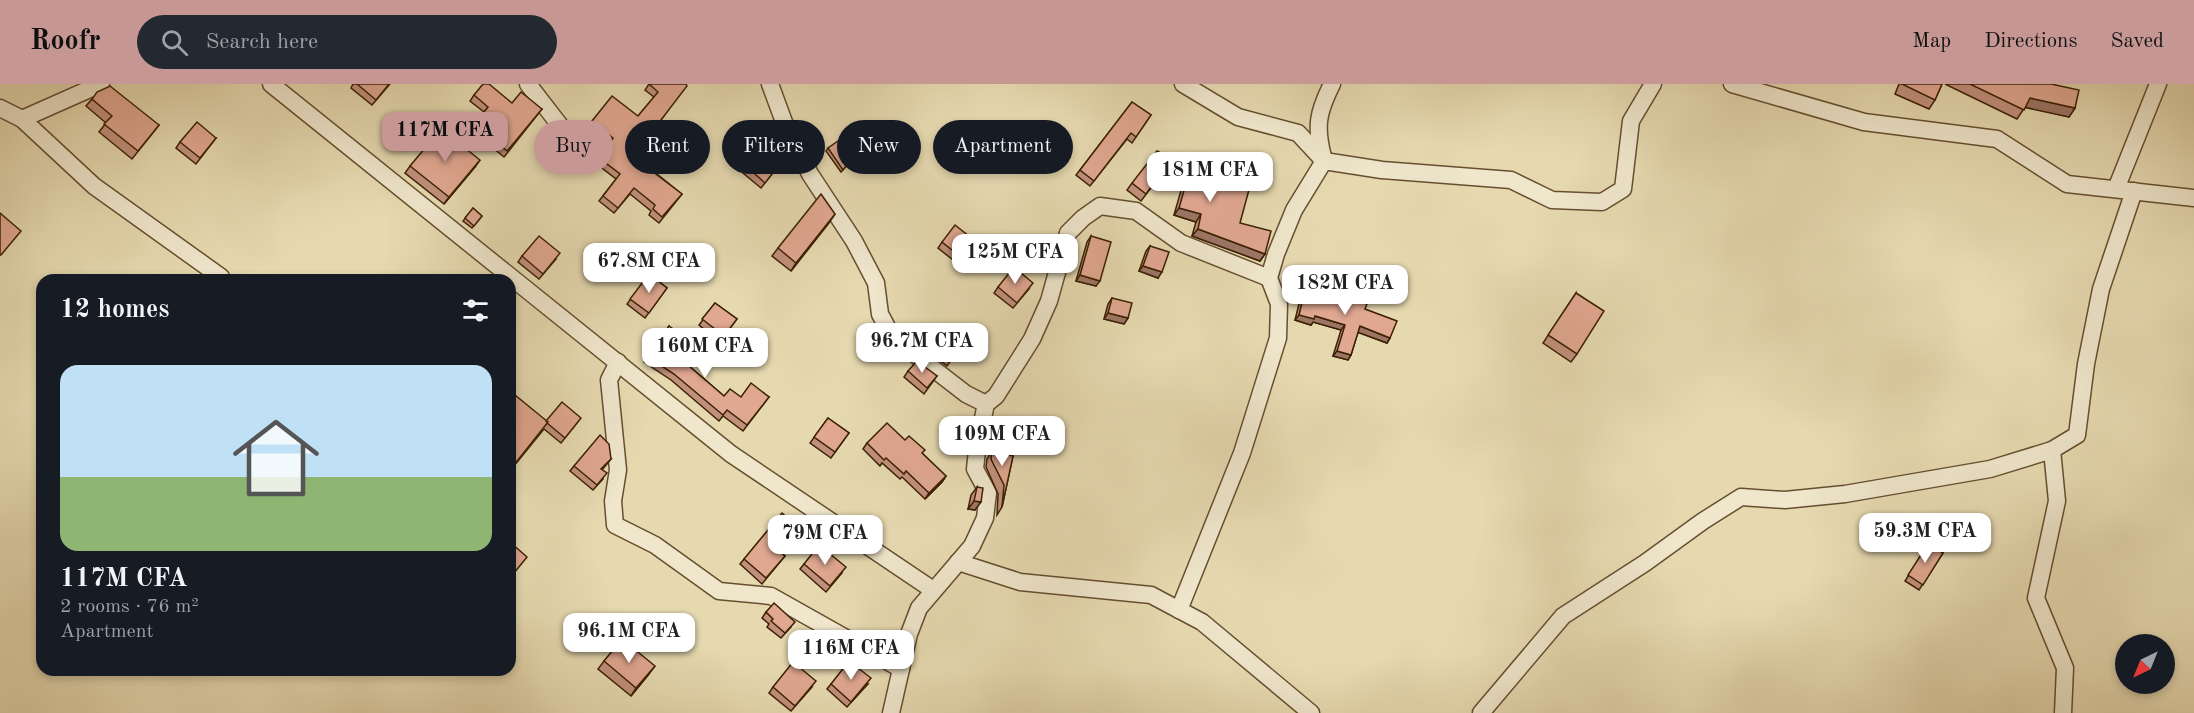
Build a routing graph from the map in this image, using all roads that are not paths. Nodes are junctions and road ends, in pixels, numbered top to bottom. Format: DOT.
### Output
graph roads {
  1 [pos="100,84"];
  2 [pos="271,84"];
  3 [pos="528,84"];
  4 [pos="770,84"];
  5 [pos="1184,84"];
  6 [pos="1332,84"];
  7 [pos="1653,84"];
  8 [pos="1732,84"];
  9 [pos="2158,84"];
  10 [pos="0,108"];
  11 [pos="22,119"];
  12 [pos="556,120"];
  13 [pos="1324,161"];
  14 [pos="2116,189"];
  15 [pos="2133,191"];
  16 [pos="2194,198"];
  17 [pos="215,274"];
  18 [pos="508,274"];
  19 [pos="1269,278"];
  20 [pos="516,280"];
  21 [pos="618,362"];
  22 [pos="986,404"];
  23 [pos="2052,450"];
  24 [pos="958,562"];
  25 [pos="933,590"];
  26 [pos="1179,610"];
  27 [pos="901,669"];
  28 [pos="891,713"];
  29 [pos="1311,713"];
  30 [pos="1481,713"];
  31 [pos="2063,713"];
  1 -- 11 [label="street"];
  2 -- 18 [label="street"];
  3 -- 12 [label="street"];
  4 -- 22 [label="street"];
  5 -- 13 [label="street"];
  6 -- 13 [label="street"];
  7 -- 13 [label="street"];
  8 -- 14 [label="street"];
  9 -- 14 [label="street"];
  10 -- 11 [label="street"];
  11 -- 17 [label="street"];
  13 -- 19 [label="street"];
  14 -- 15 [label="street"];
  15 -- 16 [label="street"];
  15 -- 23 [label="street"];
  19 -- 22 [label="street"];
  19 -- 26 [label="street"];
  20 -- 21 [label="street"];
  21 -- 25 [label="street"];
  21 -- 27 [label="street"];
  22 -- 24 [label="street"];
  23 -- 30 [label="street"];
  23 -- 31 [label="street"];
  24 -- 25 [label="street"];
  24 -- 26 [label="street"];
  25 -- 27 [label="street"];
  26 -- 29 [label="street"];
  27 -- 28 [label="street"];
}
